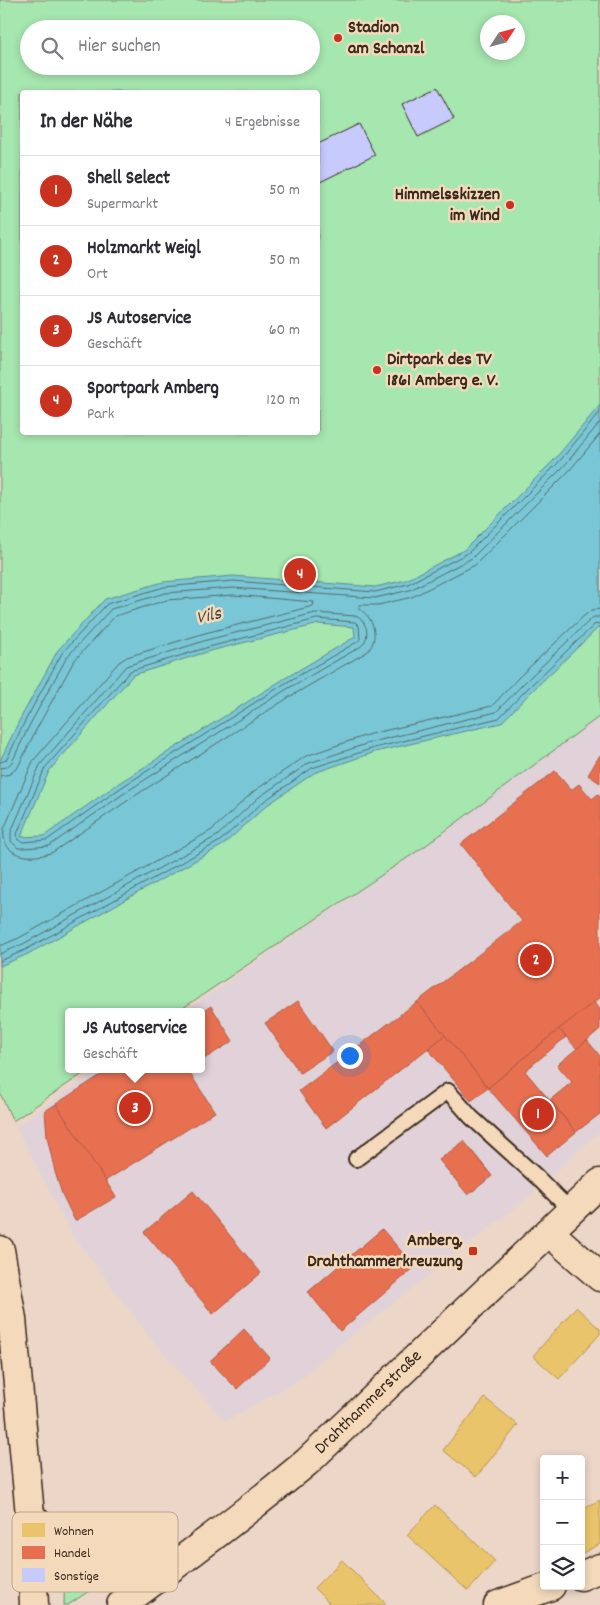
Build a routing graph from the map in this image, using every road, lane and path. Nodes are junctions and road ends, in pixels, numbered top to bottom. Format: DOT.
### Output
graph roads {
  1 [pos="356,1159"];
  2 [pos="600,1183"];
  3 [pos="571,1212"];
  4 [pos="549,1232"];
  5 [pos="0,1250"];
  6 [pos="600,1277"];
  7 [pos="30,1512"];
  8 [pos="180,1562"];
  9 [pos="600,1568"];
  10 [pos="585,1574"];
  11 [pos="540,1590"];
  12 [pos="33,1592"];
  13 [pos="139,1592"];
  14 [pos="34,1605"];
  15 [pos="121,1605"];
  16 [pos="498,1605"];
  1 -- 3 [label="lane"];
  2 -- 3 [label="main road, Drahthammerstraße"];
  3 -- 4 [label="main road, Drahthammerstraße"];
  4 -- 6 [label="main road"];
  4 -- 8 [label="main road, Drahthammerstraße"];
  5 -- 7 [label="main road"];
  9 -- 10 [label="main road"];
  11 -- 16 [label="main road"];
  12 -- 14 [label="main road"];
  13 -- 15 [label="main road, Drahthammerstraße"];
}
